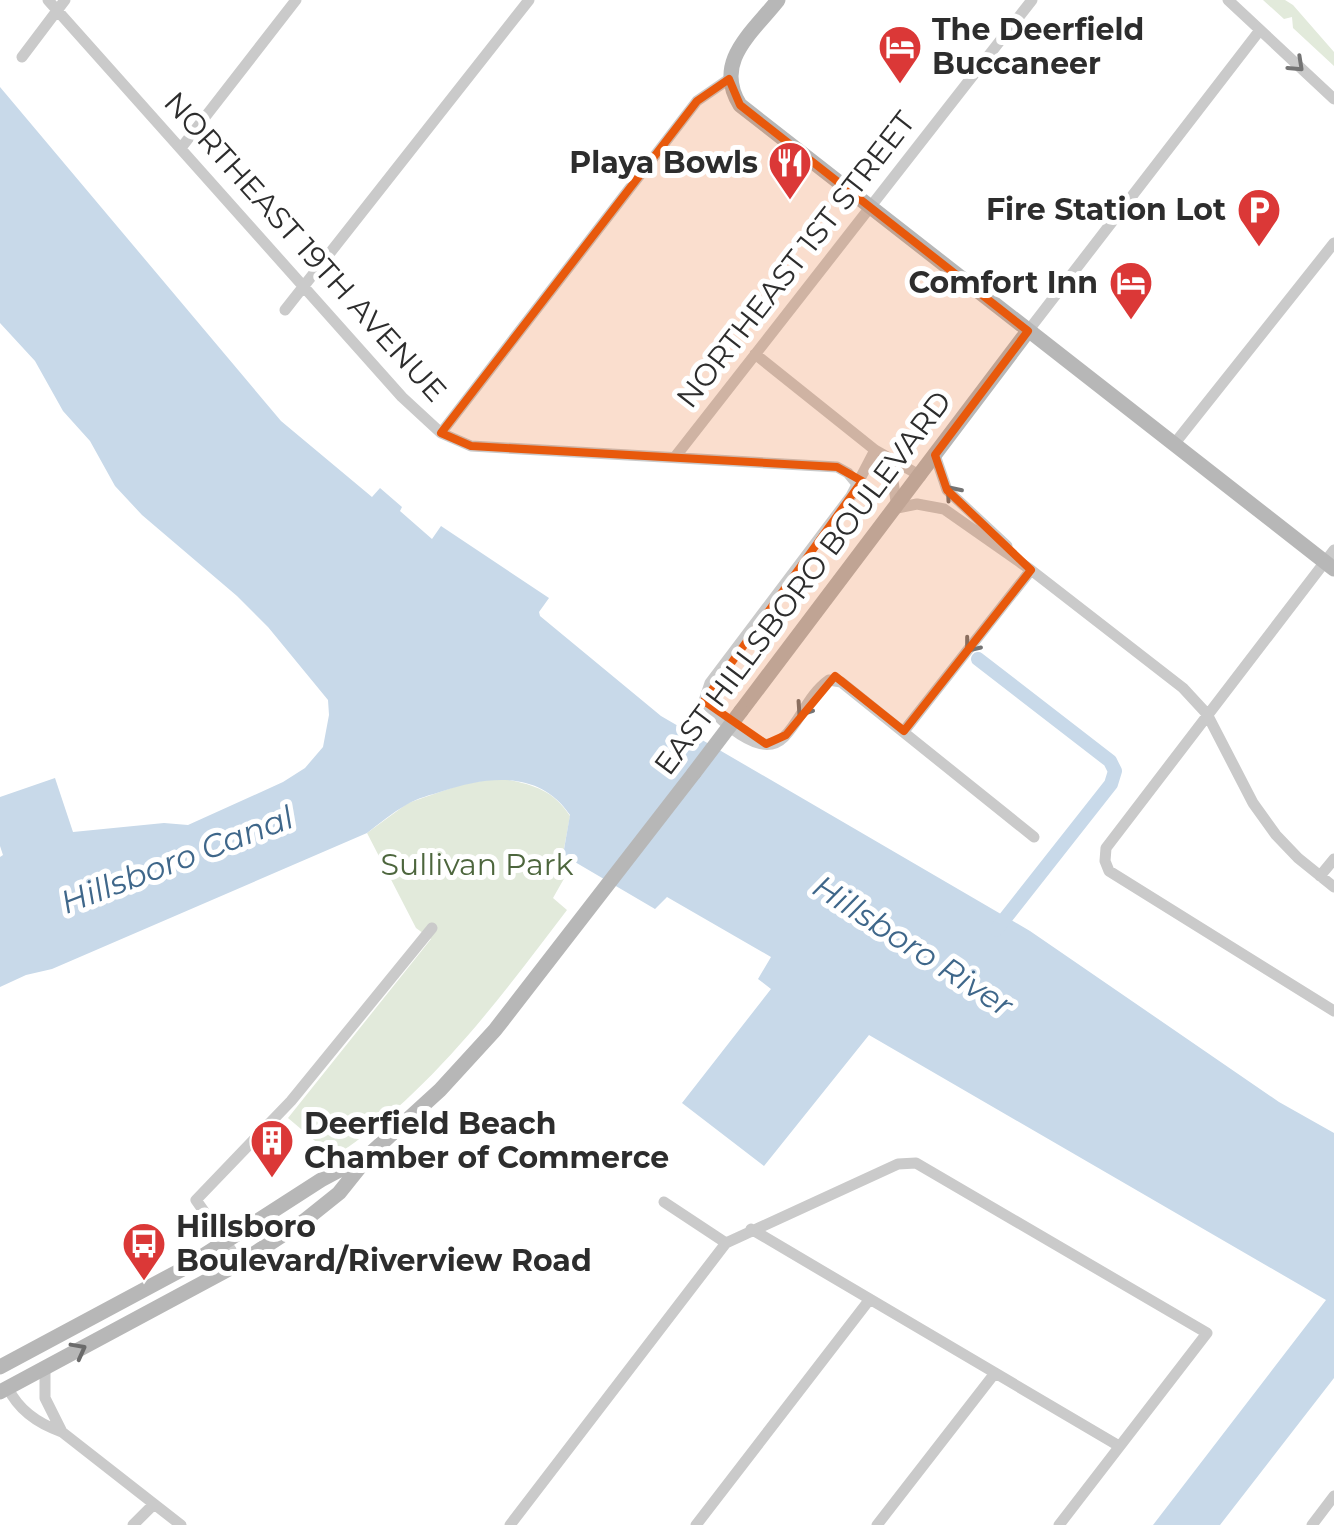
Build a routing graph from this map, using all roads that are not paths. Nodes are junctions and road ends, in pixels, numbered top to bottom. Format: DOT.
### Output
graph roads {
  1 [pos="48,0"];
  2 [pos="296,0"];
  3 [pos="529,0"];
  4 [pos="778,0"];
  5 [pos="1032,0"];
  6 [pos="1228,0"];
  7 [pos="62,5"];
  8 [pos="1260,30"];
  9 [pos="22,56"];
  10 [pos="728,79"];
  11 [pos="1334,99"];
  12 [pos="181,148"];
  13 [pos="870,206"];
  14 [pos="1334,244"];
  15 [pos="304,286"];
  16 [pos="285,310"];
  17 [pos="1028,331"];
  18 [pos="755,354"];
  19 [pos="441,434"];
  20 [pos="1175,444"];
  21 [pos="875,450"];
  22 [pos="935,455"];
  23 [pos="675,457"];
  24 [pos="921,476"];
  25 [pos="857,484"];
  26 [pos="897,508"];
  27 [pos="1331,560"];
  28 [pos="1031,570"];
  29 [pos="1207,714"];
  30 [pos="904,731"];
  31 [pos="1034,837"];
  32 [pos="1334,859"];
  33 [pos="1320,876"];
  34 [pos="1334,887"];
  35 [pos="432,928"];
  36 [pos="1334,1011"];
  37 [pos="371,1153"];
  38 [pos="664,1202"];
  39 [pos="751,1229"];
  40 [pos="726,1243"];
  41 [pos="227,1244"];
  42 [pos="240,1264"];
  43 [pos="870,1300"];
  44 [pos="88,1321"];
  45 [pos="0,1368"];
  46 [pos="46,1368"];
  47 [pos="995,1373"];
  48 [pos="4,1390"];
  49 [pos="62,1432"];
  50 [pos="1119,1446"];
  51 [pos="1334,1496"];
  52 [pos="154,1504"];
  53 [pos="133,1525"];
  54 [pos="181,1525"];
  55 [pos="510,1525"];
  56 [pos="696,1525"];
  57 [pos="877,1525"];
  58 [pos="1059,1525"];
  59 [pos="1312,1525"];
  1 -- 7 [label="street, NORTHEAST 19TH AVENUE"];
  2 -- 12 [label="street"];
  3 -- 15 [label="street"];
  4 -- 10 [label="main road"];
  5 -- 13 [label="street, NORTHEAST 1ST STREET"];
  6 -- 8 [label="street"];
  7 -- 9 [label="street"];
  7 -- 12 [label="street, NORTHEAST 19TH AVENUE"];
  8 -- 11 [label="street, one-way"];
  8 -- 17 [label="street, EAST HILLSBORO BOULEVARD"];
  10 -- 13 [label="main road"];
  10 -- 19 [label="street"];
  12 -- 15 [label="street, NORTHEAST 19TH AVENUE"];
  13 -- 17 [label="main road"];
  13 -- 18 [label="street, NORTHEAST 1ST STREET"];
  14 -- 20 [label="street"];
  15 -- 16 [label="street"];
  15 -- 19 [label="street, NORTHEAST 19TH AVENUE"];
  17 -- 20 [label="main road"];
  17 -- 22 [label="main road, EAST HILLSBORO BOULEVARD"];
  18 -- 21 [label="street"];
  18 -- 23 [label="street, NORTHEAST 1ST STREET"];
  19 -- 23 [label="street, NORTHEAST 19TH AVENUE"];
  20 -- 27 [label="main road"];
  21 -- 24 [label="street"];
  21 -- 25 [label="street"];
  21 -- 26 [label="street"];
  22 -- 24 [label="main road, EAST HILLSBORO BOULEVARD"];
  28 -- 22 [label="street, one-way"];
  23 -- 25 [label="street, NORTHEAST 19TH AVENUE"];
  24 -- 26 [label="main road, EAST HILLSBORO BOULEVARD"];
  30 -- 25 [label="street, one-way"];
  26 -- 28 [label="street"];
  26 -- 37 [label="main road, EAST HILLSBORO BOULEVARD, bridge"];
  27 -- 29 [label="street"];
  28 -- 29 [label="street"];
  28 -- 30 [label="street, one-way"];
  29 -- 33 [label="street"];
  29 -- 36 [label="street"];
  30 -- 31 [label="street"];
  32 -- 33 [label="street"];
  33 -- 34 [label="street"];
  35 -- 41 [label="street"];
  37 -- 41 [label="main road, EAST HILLSBORO BOULEVARD"];
  37 -- 42 [label="main road, EAST HILLSBORO BOULEVARD"];
  38 -- 40 [label="street"];
  39 -- 40 [label="street"];
  39 -- 43 [label="street"];
  39 -- 50 [label="street"];
  40 -- 55 [label="street"];
  41 -- 42 [label="street"];
  41 -- 44 [label="main road, EAST HILLSBORO BOULEVARD"];
  46 -- 42 [label="main road, EAST HILLSBORO BOULEVARD, one-way"];
  43 -- 47 [label="street"];
  43 -- 56 [label="street"];
  44 -- 45 [label="main road, EAST HILLSBORO BOULEVARD"];
  44 -- 48 [label="main road"];
  46 -- 48 [label="main road, EAST HILLSBORO BOULEVARD"];
  46 -- 49 [label="street"];
  47 -- 50 [label="street"];
  47 -- 57 [label="street"];
  48 -- 49 [label="street"];
  49 -- 52 [label="street"];
  50 -- 58 [label="street"];
  51 -- 59 [label="street"];
  52 -- 53 [label="street"];
  52 -- 54 [label="street"];
}
